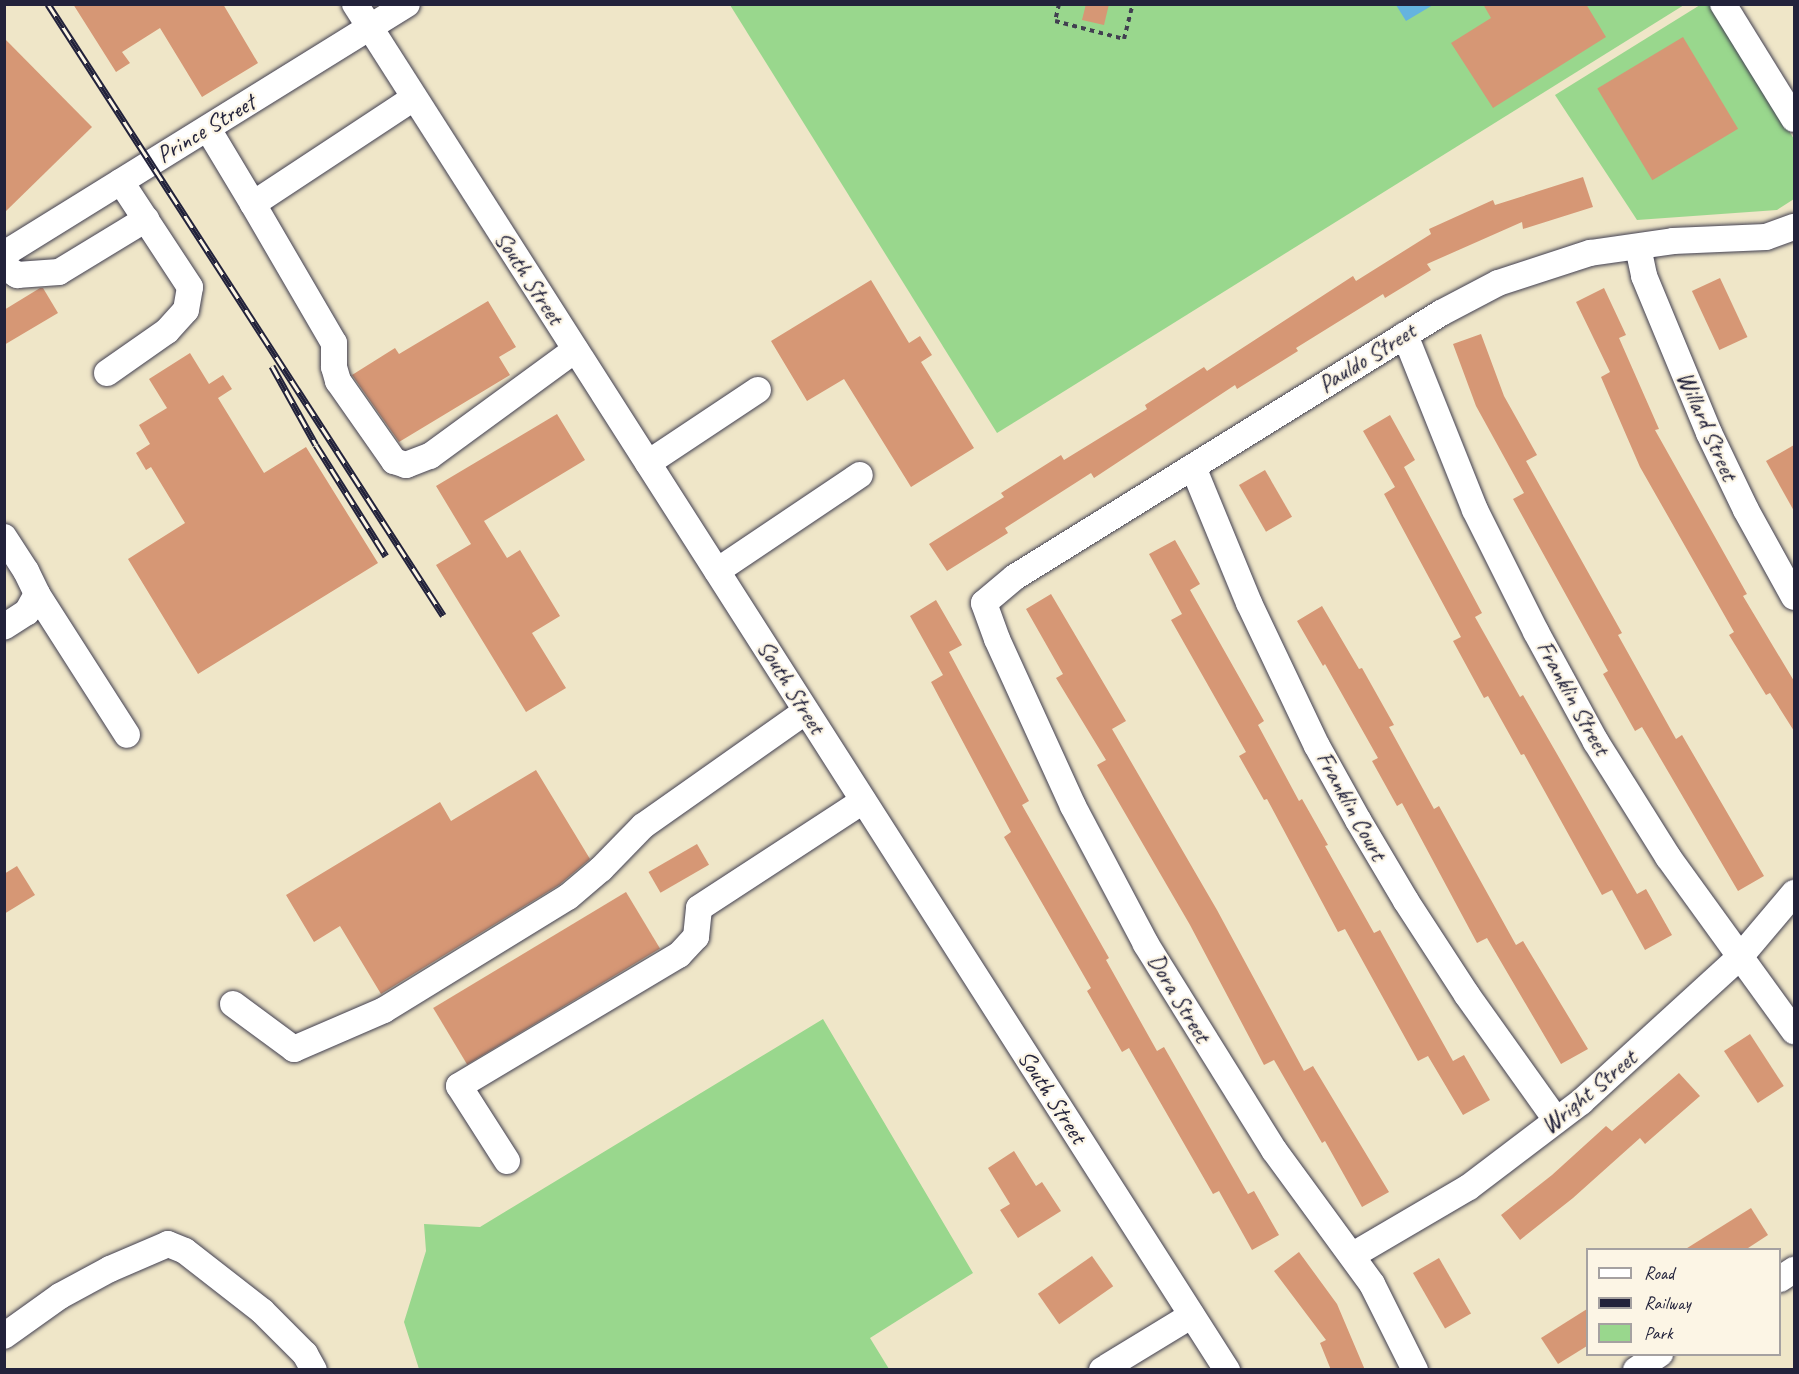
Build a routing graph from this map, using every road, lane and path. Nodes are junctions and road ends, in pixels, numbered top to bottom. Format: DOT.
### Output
graph roads {
  1 [pos="355,4"];
  2 [pos="407,4"];
  3 [pos="1059,4"];
  4 [pos="1133,4"];
  5 [pos="1723,4"];
  6 [pos="370,28"];
  7 [pos="414,98"];
  8 [pos="1794,119"];
  9 [pos="208,129"];
  10 [pos="121,182"];
  11 [pos="253,204"];
  12 [pos="146,219"];
  13 [pos="1794,227"];
  14 [pos="1638,247"];
  15 [pos="4,254"];
  16 [pos="4,266"];
  17 [pos="1405,335"];
  18 [pos="575,350"];
  19 [pos="107,373"];
  20 [pos="758,390"];
  21 [pos="648,463"];
  22 [pos="1193,466"];
  23 [pos="860,475"];
  24 [pos="4,537"];
  25 [pos="717,571"];
  26 [pos="37,594"];
  27 [pos="1794,597"];
  28 [pos="984,603"];
  29 [pos="4,627"];
  30 [pos="806,711"];
  31 [pos="127,735"];
  32 [pos="863,801"];
  33 [pos="1794,892"];
  34 [pos="1740,957"];
  35 [pos="233,1004"];
  36 [pos="1794,1031"];
  37 [pos="1556,1120"];
  38 [pos="507,1161"];
  39 [pos="1353,1255"];
  40 [pos="1794,1270"];
  41 [pos="1781,1279"];
  42 [pos="1192,1314"];
  43 [pos="4,1336"];
  44 [pos="1657,1356"];
  45 [pos="314,1370"];
  46 [pos="1102,1370"];
  47 [pos="1227,1370"];
  48 [pos="1415,1370"];
  49 [pos="1636,1370"];
  1 -- 6 [label="street, South Street"];
  2 -- 6 [label="street, Prince Street"];
  3 -- 4 [label="path"];
  5 -- 8 [label="street"];
  6 -- 7 [label="street, South Street"];
  6 -- 9 [label="street, Prince Street"];
  7 -- 11 [label="street"];
  7 -- 18 [label="street, South Street"];
  9 -- 10 [label="street, Prince Street"];
  9 -- 11 [label="street"];
  10 -- 12 [label="street"];
  10 -- 15 [label="street, Prince Street"];
  11 -- 18 [label="street"];
  12 -- 16 [label="street"];
  12 -- 19 [label="street"];
  13 -- 14 [label="street, Pauldo Street"];
  14 -- 17 [label="street, Pauldo Street"];
  14 -- 27 [label="street, Willard Street"];
  17 -- 22 [label="street, Pauldo Street"];
  17 -- 34 [label="street, Franklin Street"];
  18 -- 21 [label="street, South Street"];
  20 -- 21 [label="street"];
  21 -- 25 [label="street, South Street"];
  22 -- 28 [label="street, Pauldo Street"];
  22 -- 37 [label="street, Franklin Court"];
  23 -- 25 [label="street"];
  24 -- 26 [label="street"];
  25 -- 30 [label="street, South Street"];
  26 -- 29 [label="street"];
  26 -- 31 [label="street"];
  28 -- 39 [label="street, Dora Street"];
  30 -- 32 [label="street, South Street"];
  30 -- 35 [label="street"];
  32 -- 38 [label="street"];
  32 -- 42 [label="street, South Street"];
  33 -- 34 [label="street, Wright Street"];
  34 -- 36 [label="street, Franklin Street"];
  34 -- 37 [label="street, Wright Street"];
  37 -- 39 [label="street, Wright Street"];
  39 -- 48 [label="street, Dora Street"];
  40 -- 41 [label="street"];
  42 -- 46 [label="street"];
  42 -- 47 [label="street, South Street"];
  43 -- 45 [label="street"];
  44 -- 49 [label="street"];
}
